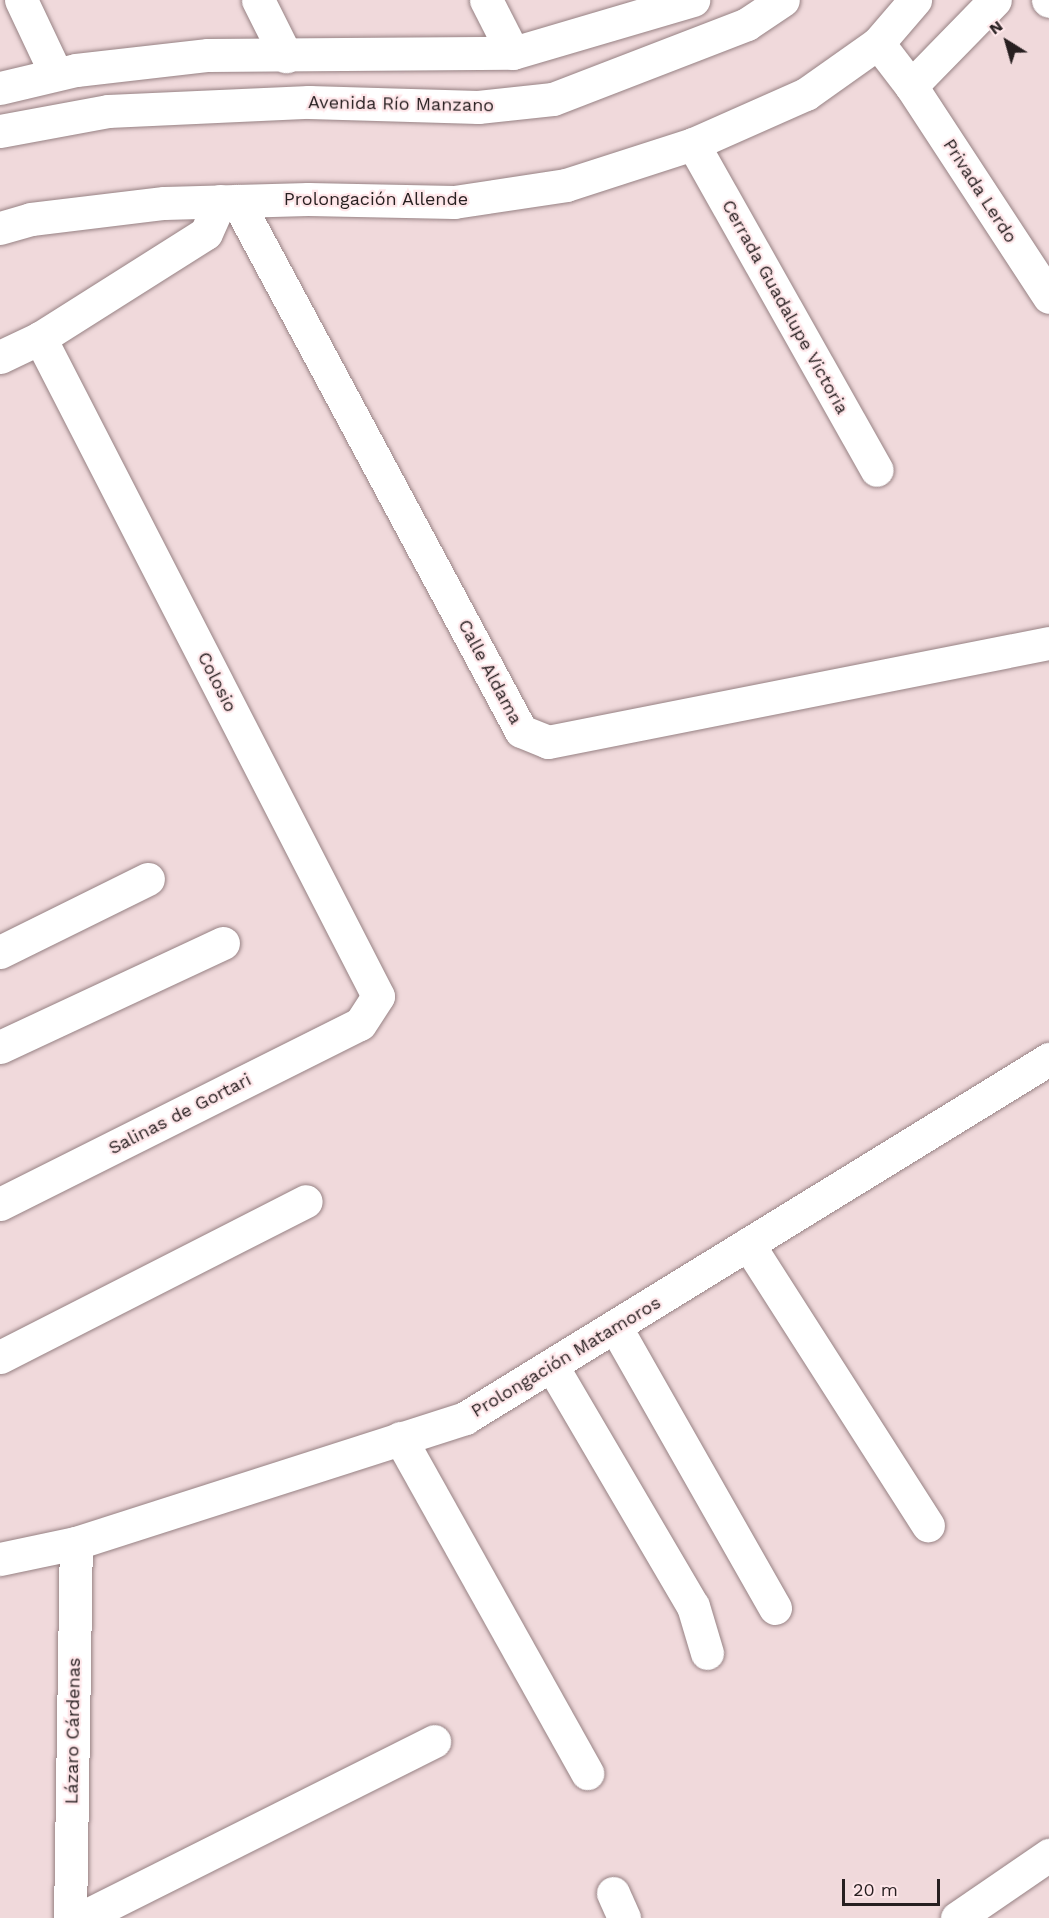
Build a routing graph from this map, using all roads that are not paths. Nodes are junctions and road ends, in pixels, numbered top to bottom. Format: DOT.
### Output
graph roads {
  1 [pos="21,0"];
  2 [pos="258,0"];
  3 [pos="486,0"];
  4 [pos="693,0"];
  5 [pos="783,0"];
  6 [pos="915,0"];
  7 [pos="995,0"];
  8 [pos="878,43"];
  9 [pos="513,53"];
  10 [pos="286,56"];
  11 [pos="56,74"];
  12 [pos="911,86"];
  13 [pos="0,88"];
  14 [pos="0,131"];
  15 [pos="693,144"];
  16 [pos="228,201"];
  17 [pos="0,228"];
  18 [pos="1049,297"];
  19 [pos="40,338"];
  20 [pos="0,357"];
  21 [pos="877,470"];
  22 [pos="1049,643"];
  23 [pos="148,879"];
  24 [pos="223,943"];
  25 [pos="0,952"];
  26 [pos="360,1024"];
  27 [pos="0,1047"];
  28 [pos="1049,1059"];
  29 [pos="306,1201"];
  30 [pos="0,1204"];
  31 [pos="748,1244"];
  32 [pos="616,1328"];
  33 [pos="0,1357"];
  34 [pos="552,1366"];
  35 [pos="400,1438"];
  36 [pos="928,1525"];
  37 [pos="76,1543"];
  38 [pos="0,1559"];
  39 [pos="775,1608"];
  40 [pos="707,1653"];
  41 [pos="434,1741"];
  42 [pos="587,1773"];
  43 [pos="1048,1860"];
  44 [pos="70,1918"];
  45 [pos="81,1918"];
  46 [pos="957,1918"];
  1 -- 11 [label="street"];
  2 -- 10 [label="street"];
  3 -- 9 [label="street"];
  4 -- 9 [label="street"];
  5 -- 14 [label="street, Avenida Río Manzano"];
  6 -- 8 [label="street, Prolongación Allende"];
  7 -- 12 [label="street"];
  8 -- 12 [label="street, Privada Lerdo"];
  8 -- 15 [label="street, Prolongación Allende"];
  9 -- 10 [label="street"];
  10 -- 11 [label="street"];
  11 -- 13 [label="street"];
  12 -- 18 [label="street, Privada Lerdo"];
  15 -- 16 [label="street, Prolongación Allende"];
  15 -- 21 [label="street, Cerrada Guadalupe Victoria"];
  16 -- 17 [label="street, Prolongación Allende"];
  16 -- 19 [label="street"];
  16 -- 22 [label="street, Calle Aldama"];
  19 -- 20 [label="street"];
  19 -- 26 [label="street, Colosio"];
  23 -- 25 [label="street"];
  24 -- 27 [label="street"];
  26 -- 30 [label="street, Salinas de Gortari"];
  28 -- 31 [label="street, Prolongación Matamoros"];
  29 -- 33 [label="street"];
  31 -- 32 [label="street, Prolongación Matamoros"];
  31 -- 36 [label="street"];
  32 -- 34 [label="street, Prolongación Matamoros"];
  32 -- 39 [label="street"];
  34 -- 35 [label="street, Prolongación Matamoros"];
  34 -- 40 [label="street"];
  35 -- 37 [label="street, Prolongación Matamoros"];
  35 -- 42 [label="street"];
  37 -- 38 [label="street, Prolongación Matamoros"];
  37 -- 44 [label="street, Lázaro Cárdenas"];
  41 -- 45 [label="street"];
  43 -- 46 [label="street"];
}
